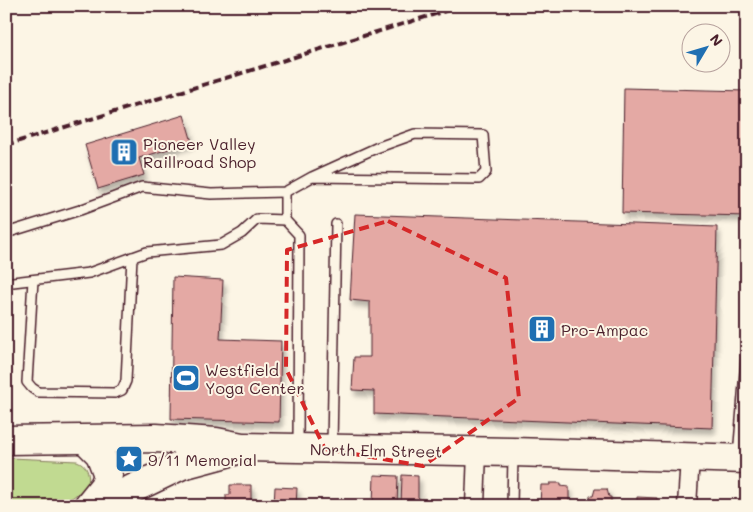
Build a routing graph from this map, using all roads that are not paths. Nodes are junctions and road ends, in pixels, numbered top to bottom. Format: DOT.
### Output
graph roads {
  1 [pos="312,177"];
  2 [pos="284,192"];
  3 [pos="285,220"];
  4 [pos="336,224"];
  5 [pos="6,233"];
  6 [pos="132,257"];
  7 [pos="32,280"];
  8 [pos="6,282"];
  9 [pos="747,347"];
  10 [pos="6,440"];
  11 [pos="86,440"];
  12 [pos="242,447"];
  13 [pos="298,449"];
  14 [pos="332,450"];
  15 [pos="477,451"];
  16 [pos="513,452"];
  17 [pos="690,457"];
  18 [pos="742,459"];
  19 [pos="88,506"];
  20 [pos="102,506"];
  21 [pos="475,506"];
  22 [pos="512,506"];
  23 [pos="687,506"];
  1 -- 1 [label="lane"];
  1 -- 2 [label="lane"];
  2 -- 3 [label="lane"];
  2 -- 5 [label="lane"];
  3 -- 6 [label="lane"];
  3 -- 13 [label="lane"];
  4 -- 14 [label="lane"];
  6 -- 7 [label="lane"];
  6 -- 7 [label="lane"];
  7 -- 8 [label="lane"];
  9 -- 18 [label="lane"];
  10 -- 11 [label="highway, North Elm Street"];
  11 -- 12 [label="highway, North Elm Street"];
  11 -- 19 [label="highway"];
  12 -- 13 [label="highway, North Elm Street"];
  12 -- 20 [label="highway"];
  13 -- 14 [label="highway, North Elm Street"];
  14 -- 15 [label="highway, North Elm Street"];
  15 -- 16 [label="highway, North Elm Street"];
  15 -- 21 [label="street"];
  16 -- 17 [label="highway, North Elm Street"];
  16 -- 22 [label="lane"];
  17 -- 18 [label="highway, North Elm Street"];
  17 -- 23 [label="street"];
}
